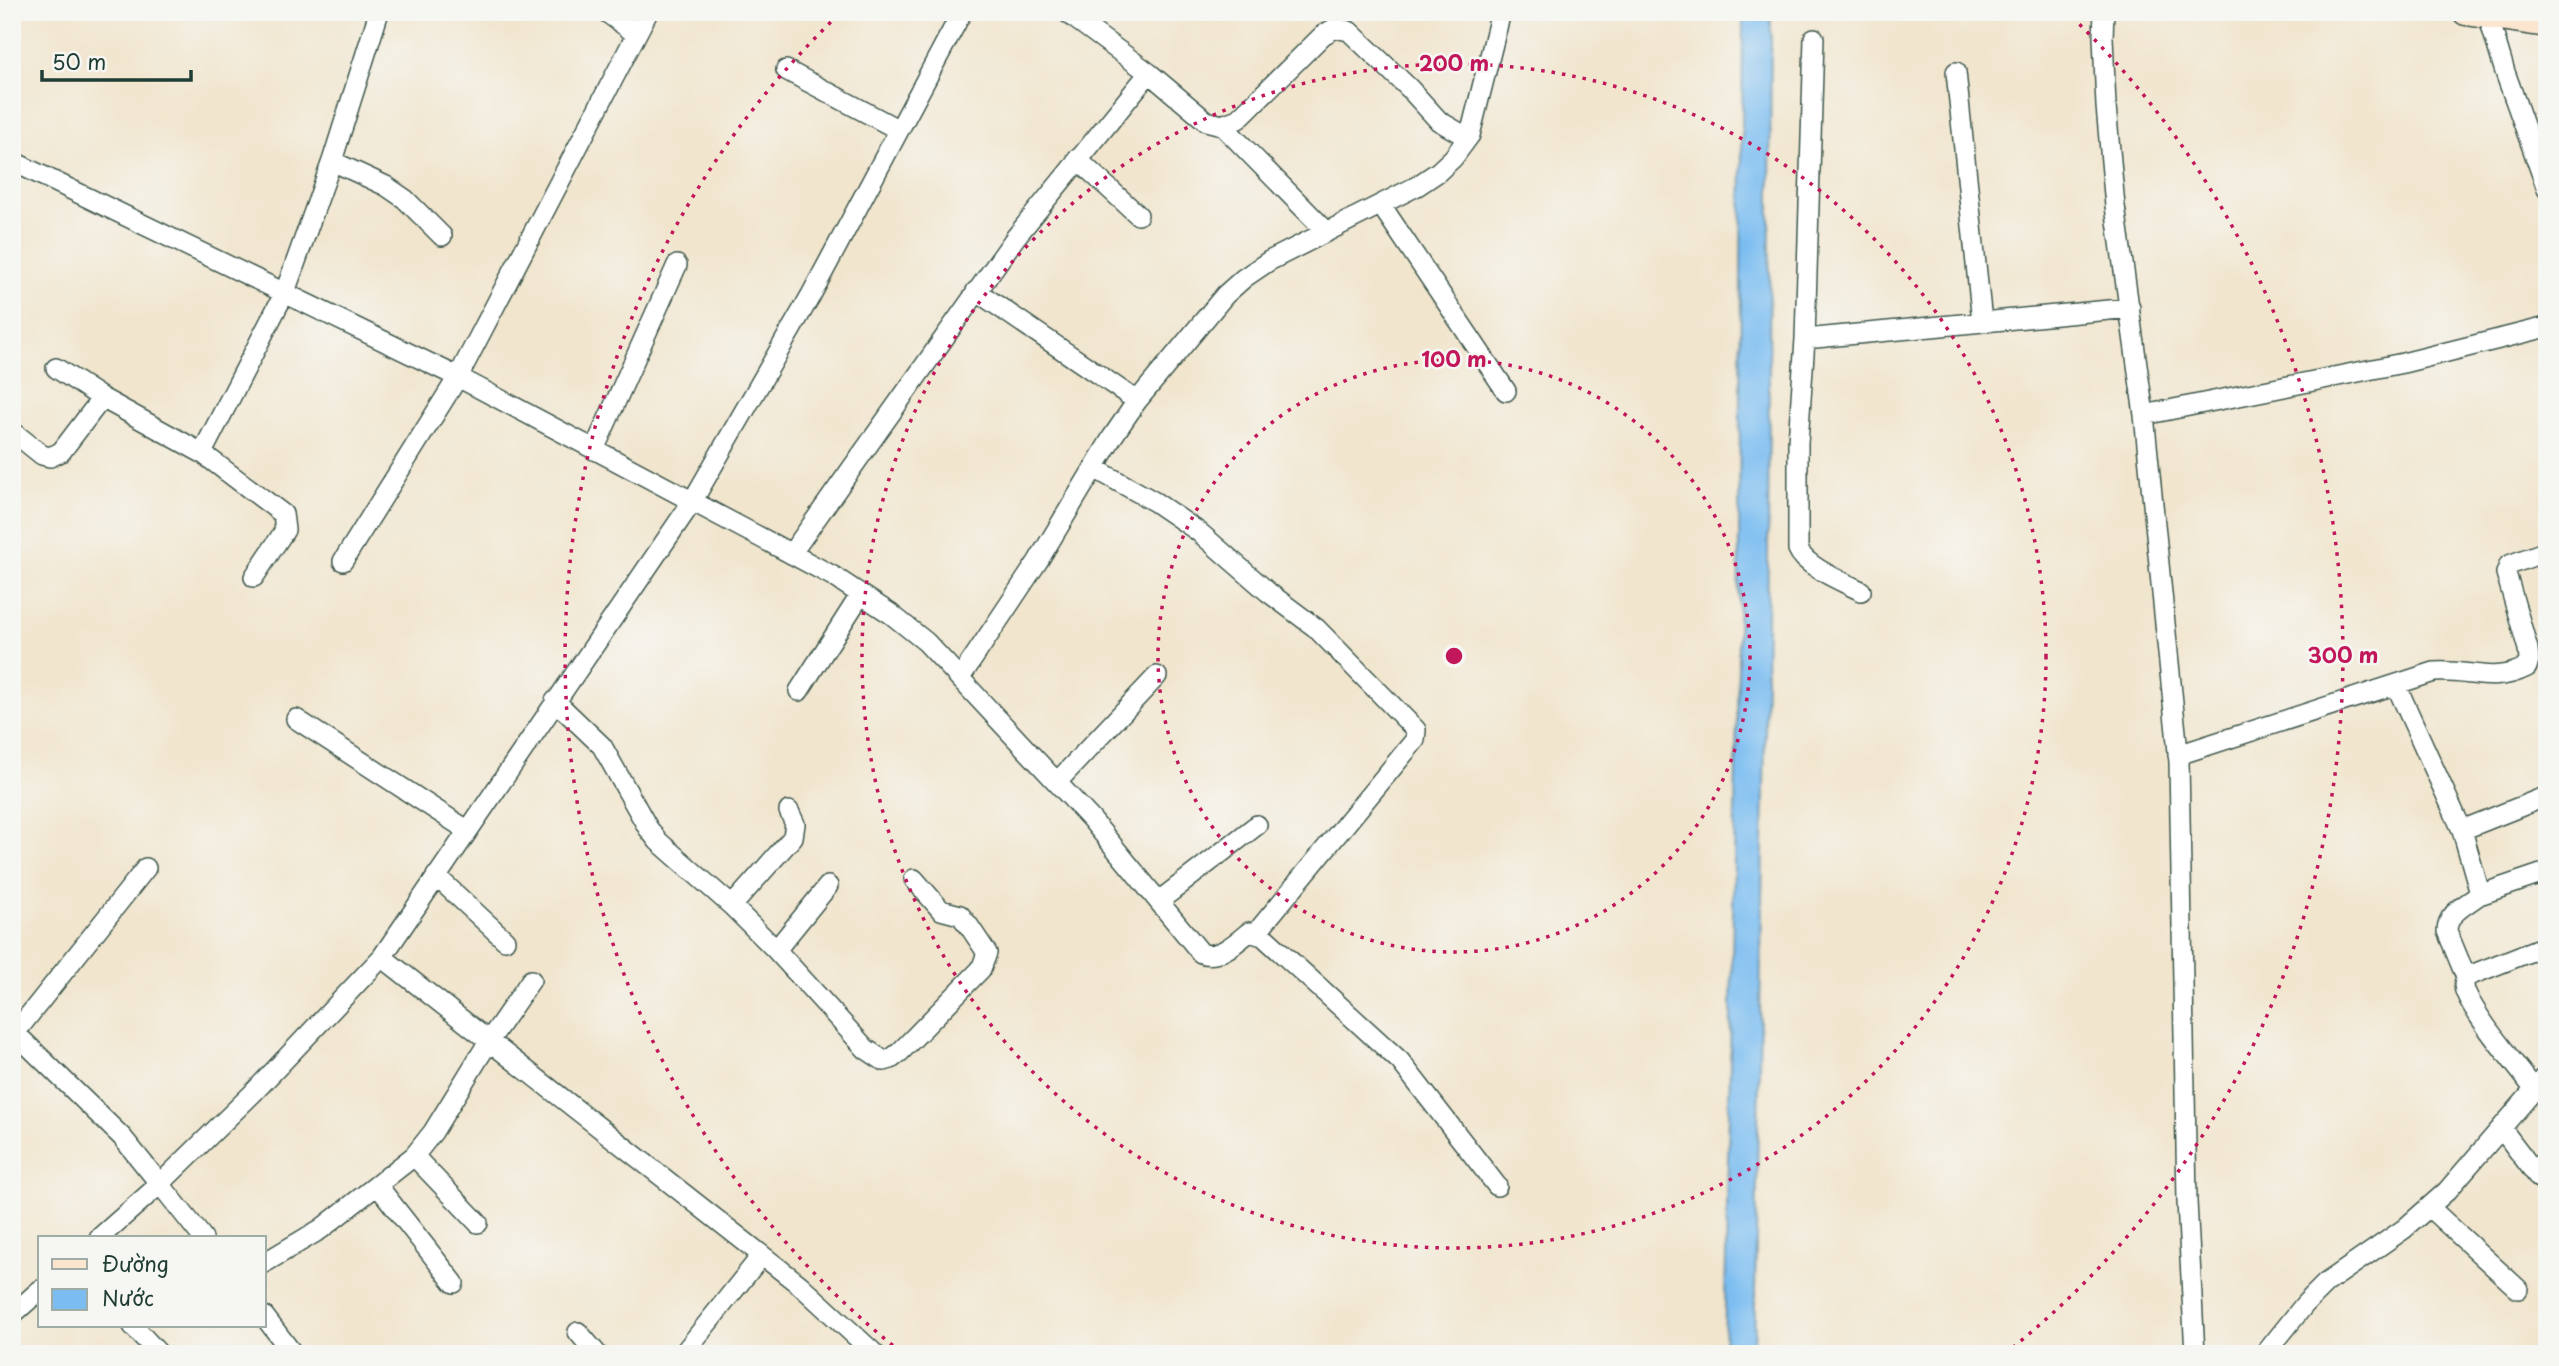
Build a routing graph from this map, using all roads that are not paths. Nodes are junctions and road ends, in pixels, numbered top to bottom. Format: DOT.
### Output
graph roads {
  1 [pos="379,12"];
  2 [pos="606,12"];
  3 [pos="648,12"];
  4 [pos="962,12"];
  5 [pos="1066,12"];
  6 [pos="1501,12"];
  7 [pos="2104,12"];
  8 [pos="2481,13"];
  9 [pos="2547,24"];
  10 [pos="636,34"];
  11 [pos="1814,38"];
  12 [pos="786,70"];
  13 [pos="1956,72"];
  14 [pos="1149,73"];
  15 [pos="1222,125"];
  16 [pos="899,130"];
  17 [pos="1470,135"];
  18 [pos="1077,159"];
  19 [pos="12,161"];
  20 [pos="332,161"];
  21 [pos="2547,189"];
  22 [pos="1381,205"];
  23 [pos="1138,215"];
  24 [pos="1327,232"];
  25 [pos="442,236"];
  26 [pos="677,265"];
  27 [pos="976,291"];
  28 [pos="285,292"];
  29 [pos="2130,307"];
  30 [pos="1982,322"];
  31 [pos="2547,327"];
  32 [pos="1805,339"];
  33 [pos="56,368"];
  34 [pos="458,377"];
  35 [pos="1506,391"];
  36 [pos="102,398"];
  37 [pos="1137,401"];
  38 [pos="2144,415"];
  39 [pos="12,431"];
  40 [pos="594,450"];
  41 [pos="202,453"];
  42 [pos="1094,468"];
  43 [pos="692,502"];
  44 [pos="2547,551"];
  45 [pos="791,554"];
  46 [pos="343,561"];
  47 [pos="254,578"];
  48 [pos="1861,591"];
  49 [pos="861,594"];
  50 [pos="1157,677"];
  51 [pos="960,678"];
  52 [pos="2396,685"];
  53 [pos="799,691"];
  54 [pos="555,701"];
  55 [pos="296,719"];
  56 [pos="2178,755"];
  57 [pos="1057,782"];
  58 [pos="2547,796"];
  59 [pos="789,811"];
  60 [pos="1257,825"];
  61 [pos="467,830"];
  62 [pos="2462,830"];
  63 [pos="146,868"];
  64 [pos="2541,874"];
  65 [pos="436,876"];
  66 [pos="914,878"];
  67 [pos="828,886"];
  68 [pos="2479,895"];
  69 [pos="1159,901"];
  70 [pos="732,906"];
  71 [pos="1256,933"];
  72 [pos="505,940"];
  73 [pos="2547,945"];
  74 [pos="776,950"];
  75 [pos="382,957"];
  76 [pos="2466,977"];
  77 [pos="531,980"];
  78 [pos="14,1032"];
  79 [pos="489,1041"];
  80 [pos="2540,1082"];
  81 [pos="2501,1128"];
  82 [pos="414,1156"];
  83 [pos="2539,1178"];
  84 [pos="160,1184"];
  85 [pos="378,1186"];
  86 [pos="1497,1186"];
  87 [pos="2430,1207"];
  88 [pos="478,1223"];
  89 [pos="101,1236"];
  90 [pos="201,1236"];
  91 [pos="762,1255"];
  92 [pos="266,1262"];
  93 [pos="454,1283"];
  94 [pos="2518,1289"];
  95 [pos="38,1292"];
  96 [pos="12,1315"];
  97 [pos="266,1320"];
  98 [pos="135,1328"];
  99 [pos="578,1332"];
  100 [pos="159,1354"];
  101 [pos="293,1354"];
  102 [pos="597,1354"];
  103 [pos="683,1354"];
  104 [pos="875,1354"];
  105 [pos="2195,1354"];
  106 [pos="2265,1354"];
  1 -- 20 [label="street"];
  2 -- 10 [label="street"];
  3 -- 10 [label="street"];
  4 -- 16 [label="street"];
  5 -- 14 [label="street"];
  6 -- 17 [label="street"];
  7 -- 29 [label="street"];
  8 -- 9 [label="street"];
  8 -- 21 [label="street"];
  10 -- 34 [label="street"];
  11 -- 32 [label="street"];
  12 -- 16 [label="street"];
  13 -- 30 [label="street"];
  14 -- 15 [label="street"];
  14 -- 18 [label="street"];
  15 -- 17 [label="street"];
  15 -- 24 [label="street"];
  16 -- 43 [label="street"];
  17 -- 22 [label="street"];
  18 -- 23 [label="street"];
  18 -- 27 [label="street"];
  19 -- 28 [label="street"];
  20 -- 25 [label="street"];
  20 -- 28 [label="street"];
  22 -- 24 [label="street"];
  22 -- 35 [label="street"];
  24 -- 37 [label="street"];
  26 -- 40 [label="street"];
  27 -- 37 [label="street"];
  27 -- 45 [label="street"];
  28 -- 34 [label="street"];
  28 -- 41 [label="street"];
  29 -- 30 [label="street"];
  29 -- 38 [label="street"];
  30 -- 32 [label="street"];
  31 -- 38 [label="street"];
  32 -- 48 [label="street"];
  33 -- 36 [label="street"];
  34 -- 40 [label="street"];
  34 -- 46 [label="street"];
  36 -- 39 [label="street"];
  36 -- 41 [label="street"];
  37 -- 42 [label="street"];
  38 -- 56 [label="street"];
  40 -- 43 [label="street"];
  41 -- 47 [label="street"];
  42 -- 51 [label="street"];
  42 -- 71 [label="street"];
  43 -- 45 [label="street"];
  43 -- 54 [label="street"];
  44 -- 52 [label="street"];
  45 -- 49 [label="street"];
  49 -- 51 [label="street"];
  49 -- 53 [label="street"];
  50 -- 57 [label="street"];
  51 -- 57 [label="street"];
  52 -- 56 [label="street"];
  52 -- 62 [label="street"];
  54 -- 61 [label="street"];
  54 -- 70 [label="street"];
  55 -- 61 [label="street"];
  56 -- 105 [label="street"];
  57 -- 69 [label="street"];
  58 -- 62 [label="street"];
  59 -- 70 [label="street"];
  60 -- 69 [label="street"];
  61 -- 65 [label="street"];
  62 -- 68 [label="street"];
  63 -- 78 [label="street"];
  64 -- 68 [label="street"];
  65 -- 72 [label="street"];
  65 -- 75 [label="street"];
  66 -- 74 [label="street"];
  67 -- 74 [label="street"];
  68 -- 76 [label="street"];
  69 -- 71 [label="street"];
  70 -- 74 [label="street"];
  71 -- 86 [label="street"];
  73 -- 76 [label="street"];
  75 -- 79 [label="street"];
  75 -- 84 [label="street"];
  76 -- 80 [label="street"];
  77 -- 79 [label="street"];
  78 -- 84 [label="street"];
  79 -- 82 [label="street"];
  79 -- 91 [label="street"];
  80 -- 81 [label="street"];
  81 -- 83 [label="street"];
  81 -- 87 [label="street"];
  82 -- 85 [label="street"];
  82 -- 88 [label="street"];
  84 -- 89 [label="street"];
  84 -- 90 [label="street"];
  85 -- 92 [label="street"];
  85 -- 93 [label="street"];
  87 -- 94 [label="street"];
  87 -- 106 [label="street"];
  91 -- 103 [label="street"];
  91 -- 104 [label="street"];
  95 -- 96 [label="street"];
  97 -- 101 [label="street"];
  98 -- 100 [label="street"];
  99 -- 102 [label="street"];
}
